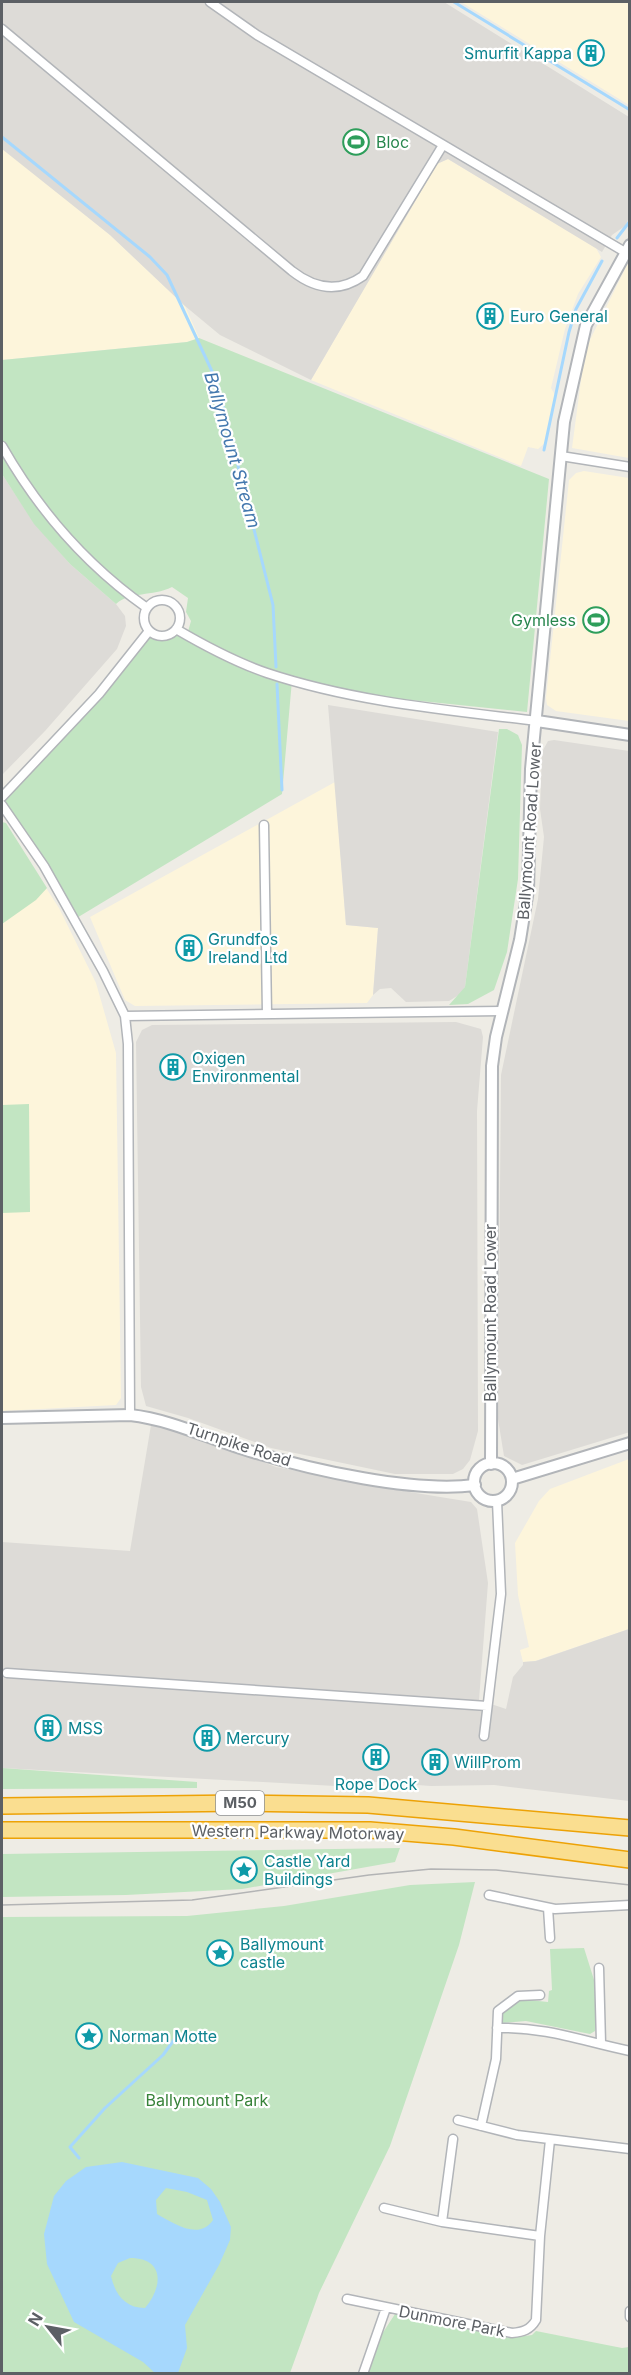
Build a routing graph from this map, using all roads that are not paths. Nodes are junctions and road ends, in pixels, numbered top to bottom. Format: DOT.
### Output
graph roads {
  1 [pos="210,2"];
  2 [pos="2,29"];
  3 [pos="443,145"];
  4 [pos="627,248"];
  5 [pos="2,446"];
  6 [pos="561,456"];
  7 [pos="630,467"];
  8 [pos="147,608"];
  9 [pos="176,629"];
  10 [pos="149,631"];
  11 [pos="537,721"];
  12 [pos="630,735"];
  13 [pos="2,797"];
  14 [pos="2,805"];
  15 [pos="264,825"];
  16 [pos="501,1011"];
  17 [pos="267,1014"];
  18 [pos="125,1016"];
  19 [pos="130,1415"];
  20 [pos="2,1418"];
  21 [pos="630,1443"];
  22 [pos="491,1464"];
  23 [pos="512,1479"];
  24 [pos="475,1485"];
  25 [pos="497,1500"];
  26 [pos="8,1673"];
  27 [pos="487,1706"];
  28 [pos="484,1736"];
  29 [pos="2,1806"];
  30 [pos="630,1828"];
  31 [pos="2,1830"];
  32 [pos="46,1832"];
  33 [pos="2,1840"];
  34 [pos="630,1860"];
  35 [pos="489,1895"];
  36 [pos="630,1905"];
  37 [pos="548,1908"];
  38 [pos="550,1938"];
  39 [pos="599,1968"];
  40 [pos="540,1995"];
  41 [pos="498,2028"];
  42 [pos="601,2043"];
  43 [pos="630,2051"];
  44 [pos="458,2120"];
  45 [pos="481,2126"];
  46 [pos="453,2139"];
  47 [pos="550,2140"];
  48 [pos="630,2149"];
  49 [pos="384,2208"];
  50 [pos="442,2222"];
  51 [pos="540,2236"];
  52 [pos="347,2299"];
  53 [pos="386,2308"];
  54 [pos="630,2311"];
  55 [pos="630,2317"];
  56 [pos="363,2373"];
  1 -- 3 [label="street"];
  2 -- 3 [label="street"];
  3 -- 4 [label="street"];
  4 -- 6 [label="street, Ballymount Road Lower"];
  5 -- 8 [label="street"];
  6 -- 7 [label="street"];
  6 -- 11 [label="street, Ballymount Road Lower"];
  8 -- 9 [label="street"];
  8 -- 10 [label="street"];
  9 -- 10 [label="street"];
  9 -- 11 [label="street"];
  10 -- 13 [label="street"];
  11 -- 12 [label="street"];
  11 -- 16 [label="street, Ballymount Road Lower"];
  14 -- 18 [label="street"];
  15 -- 17 [label="street"];
  16 -- 17 [label="street"];
  16 -- 22 [label="street, Ballymount Road Lower"];
  17 -- 18 [label="street"];
  18 -- 19 [label="street"];
  19 -- 20 [label="street, Turnpike Road"];
  19 -- 24 [label="street, Turnpike Road"];
  21 -- 23 [label="street"];
  22 -- 23 [label="street"];
  22 -- 24 [label="street"];
  23 -- 25 [label="street"];
  24 -- 25 [label="street"];
  25 -- 27 [label="street"];
  26 -- 27 [label="street"];
  27 -- 28 [label="street"];
  29 -- 30 [label="highway, Western Parkway Motorway / M50"];
  31 -- 32 [label="highway, Western Parkway Motorway / M50"];
  32 -- 33 [label="highway"];
  32 -- 34 [label="highway, Western Parkway Motorway / M50"];
  35 -- 37 [label="street"];
  36 -- 37 [label="street"];
  37 -- 38 [label="street"];
  39 -- 42 [label="street"];
  40 -- 41 [label="street"];
  41 -- 42 [label="street"];
  41 -- 45 [label="street"];
  42 -- 43 [label="street"];
  44 -- 45 [label="street"];
  45 -- 47 [label="street"];
  46 -- 50 [label="street"];
  47 -- 48 [label="street"];
  47 -- 51 [label="street, Dunmore Park"];
  49 -- 50 [label="street"];
  50 -- 51 [label="street"];
  51 -- 53 [label="street, Dunmore Park"];
  52 -- 53 [label="street, Dunmore Park"];
  53 -- 56 [label="street, Dunmore Park"];
  54 -- 55 [label="street"];
}
